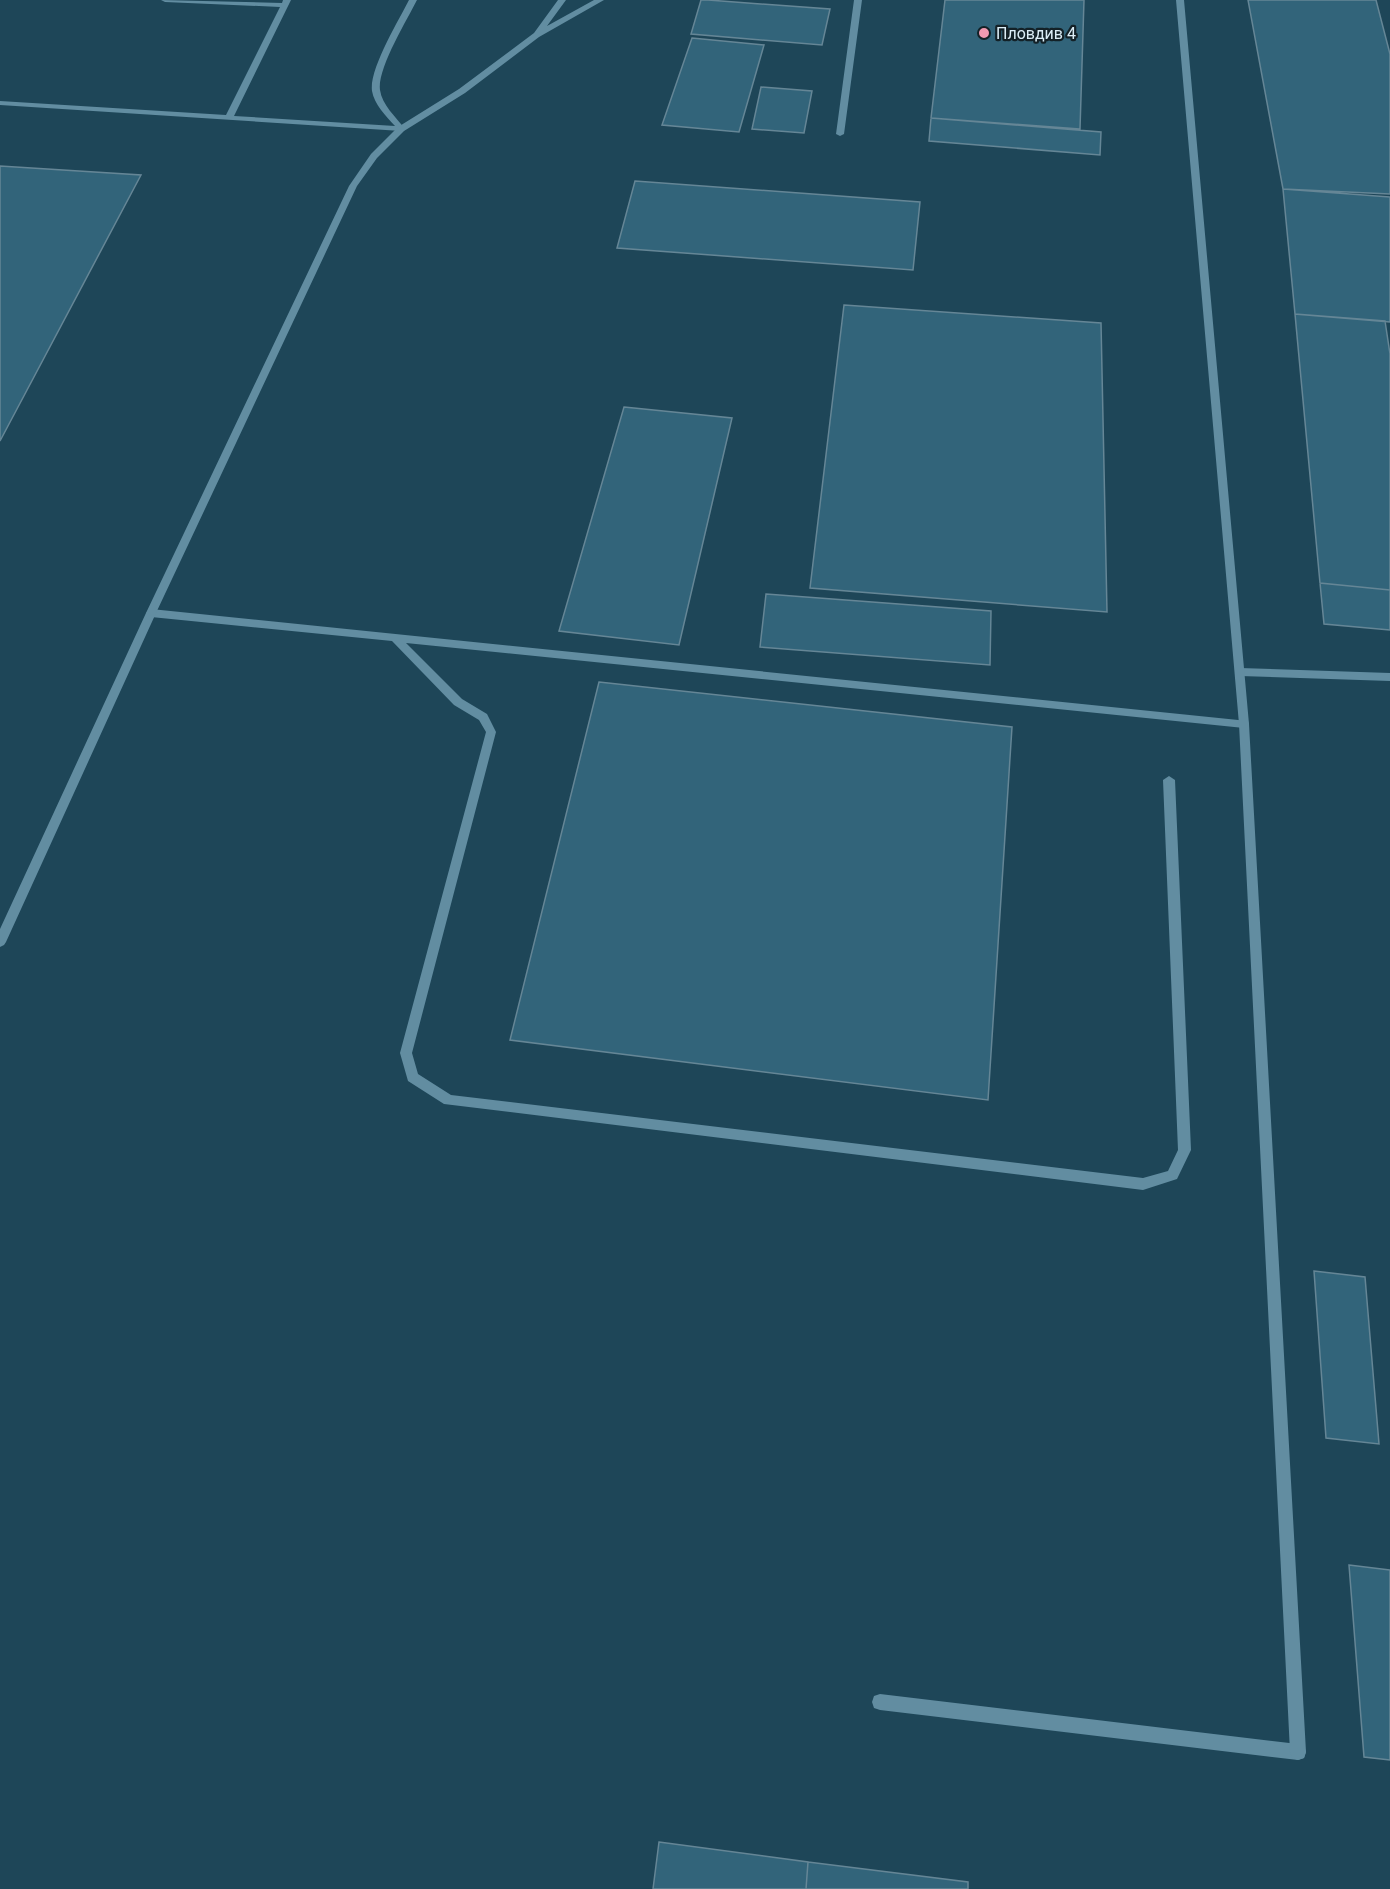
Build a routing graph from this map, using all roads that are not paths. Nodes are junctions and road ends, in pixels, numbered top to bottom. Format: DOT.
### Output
graph roads {
  1 [pos="165,0"];
  2 [pos="413,0"];
  3 [pos="562,0"];
  4 [pos="600,0"];
  5 [pos="858,0"];
  6 [pos="1180,0"];
  7 [pos="285,3"];
  8 [pos="536,35"];
  9 [pos="0,103"];
  10 [pos="229,117"];
  11 [pos="401,129"];
  12 [pos="840,134"];
  13 [pos="151,613"];
  14 [pos="394,637"];
  15 [pos="1240,672"];
  16 [pos="1390,677"];
  17 [pos="1244,724"];
  18 [pos="1169,780"];
  19 [pos="0,942"];
  20 [pos="880,1702"];
  1 -- 7 [label="street"];
  2 -- 11 [label="street"];
  3 -- 8 [label="street"];
  4 -- 8 [label="street"];
  5 -- 12 [label="street"];
  6 -- 15 [label="street"];
  7 -- 10 [label="street"];
  8 -- 11 [label="street"];
  9 -- 10 [label="street"];
  10 -- 11 [label="street"];
  11 -- 13 [label="street"];
  13 -- 14 [label="street"];
  13 -- 19 [label="street"];
  14 -- 17 [label="street"];
  14 -- 18 [label="street"];
  15 -- 16 [label="street"];
  15 -- 17 [label="street"];
  17 -- 20 [label="street"];
}
